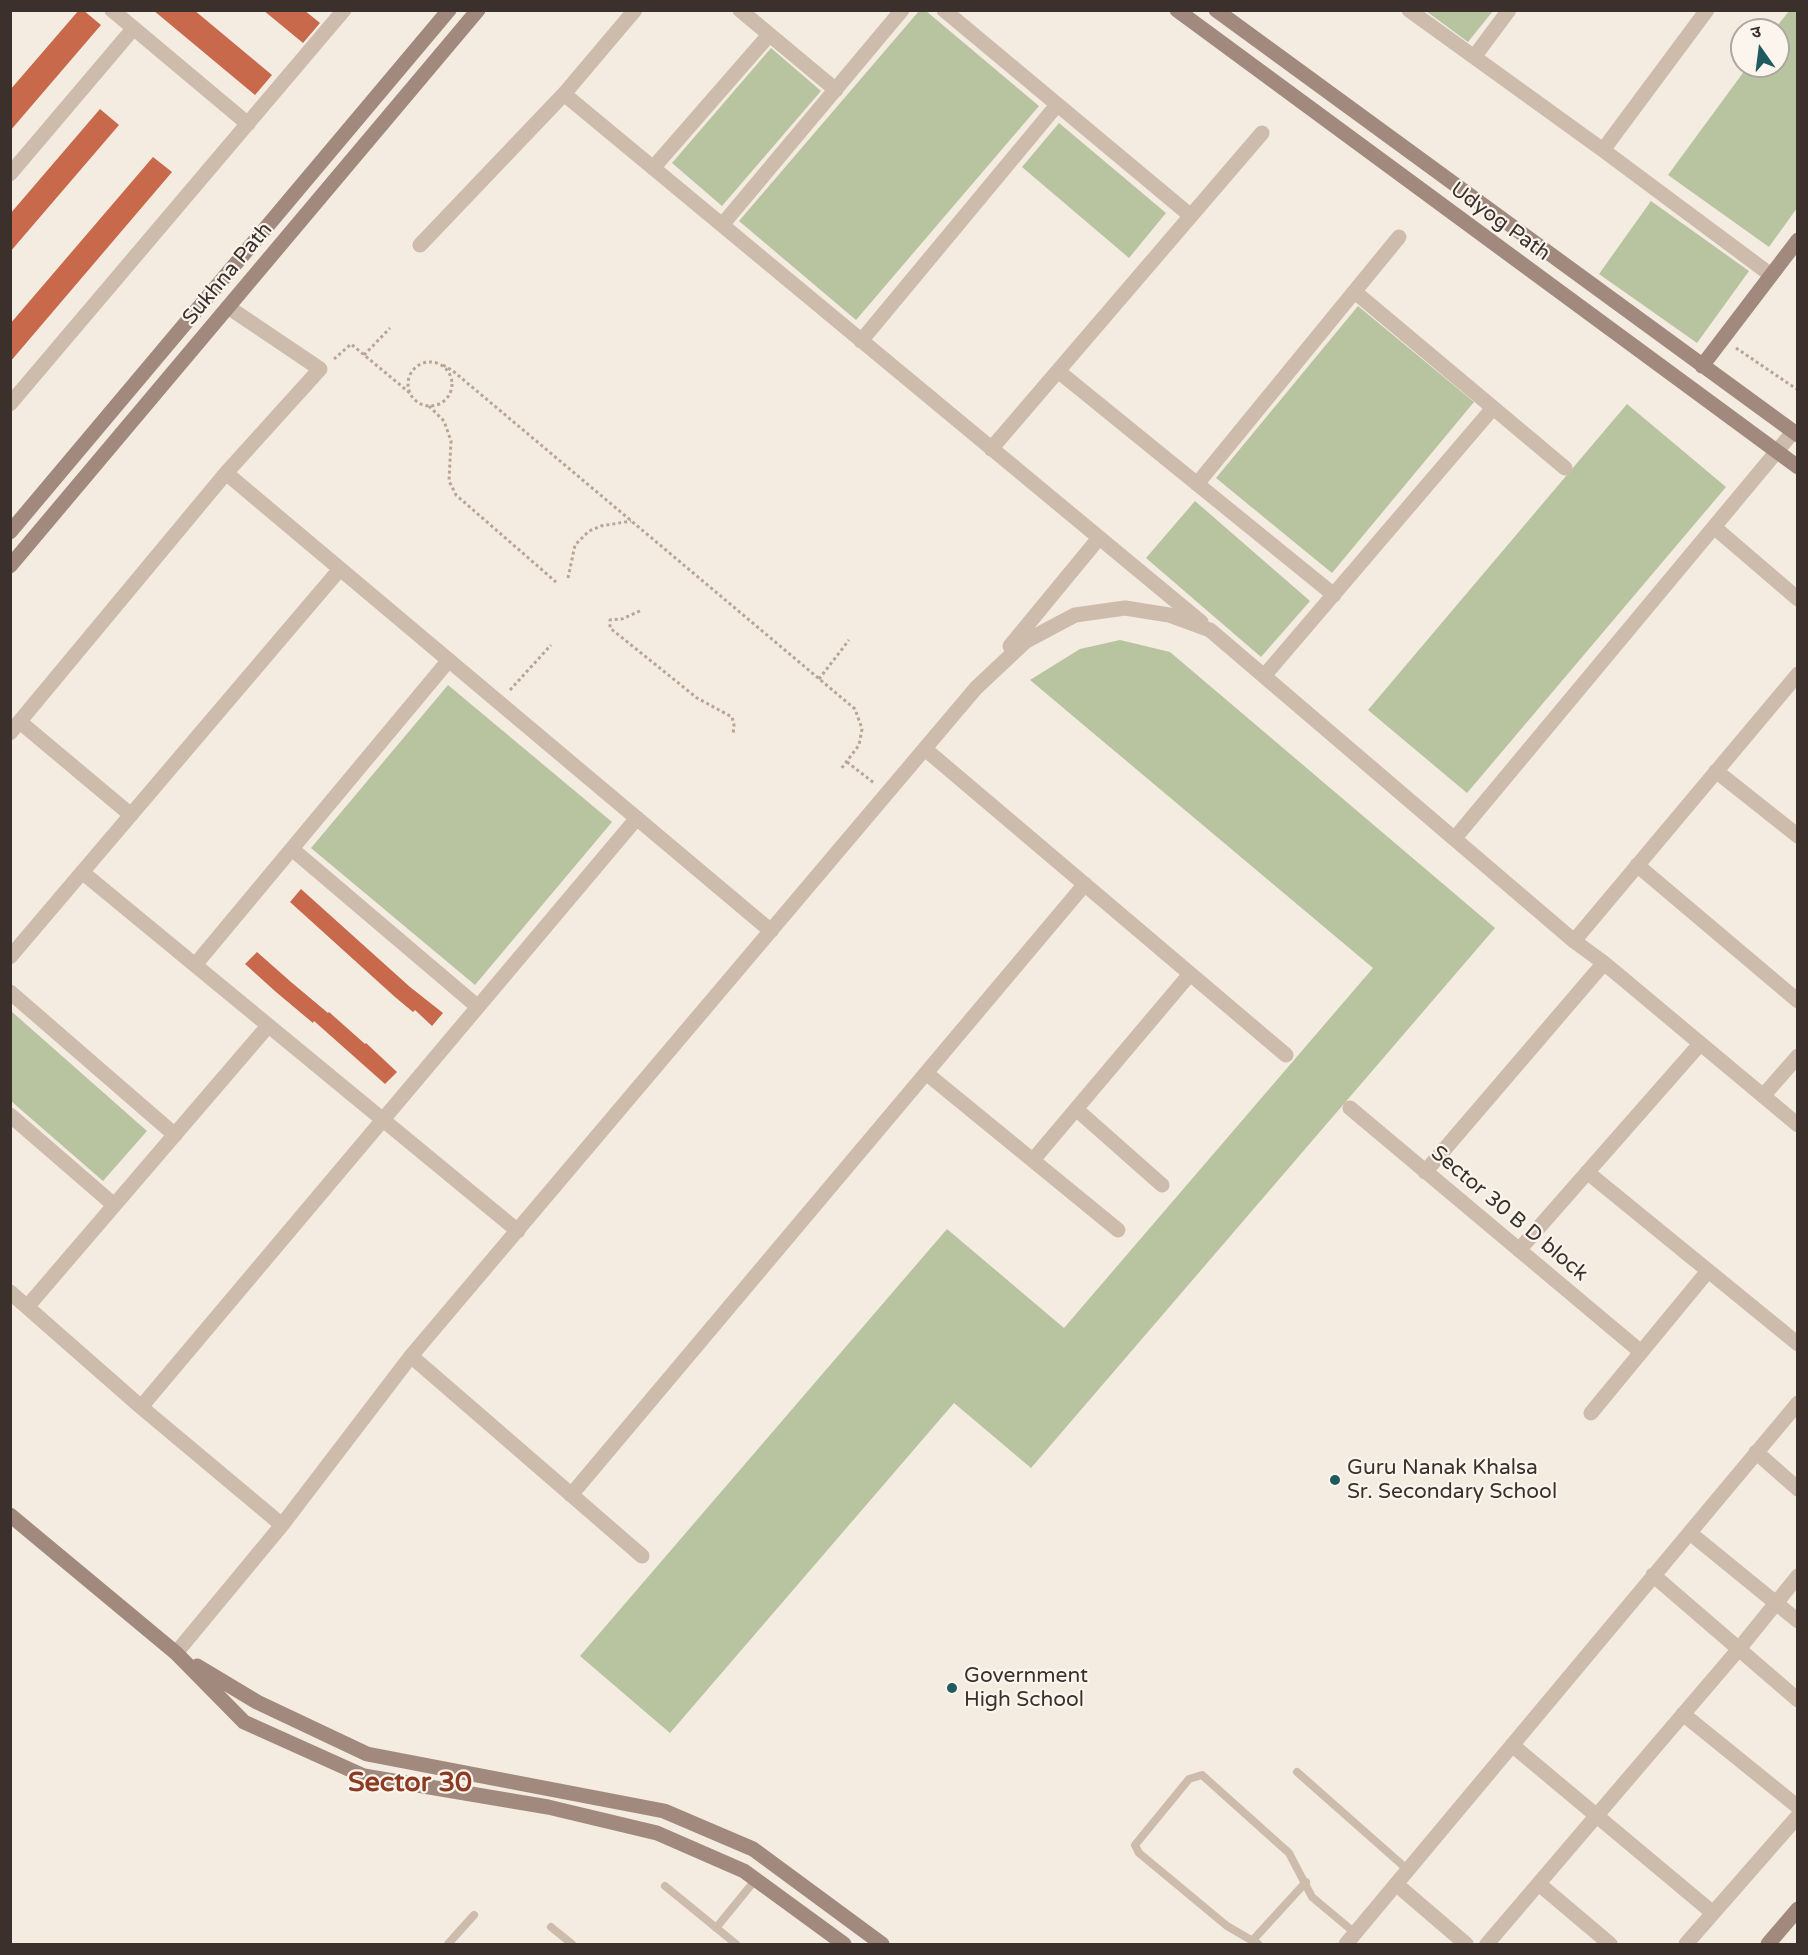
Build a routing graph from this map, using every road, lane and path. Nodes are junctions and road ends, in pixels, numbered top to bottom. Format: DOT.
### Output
graph roads {
  1 [pos="112,10"];
  2 [pos="344,10"];
  3 [pos="449,10"];
  4 [pos="478,10"];
  5 [pos="635,10"];
  6 [pos="740,10"];
  7 [pos="902,10"];
  8 [pos="944,10"];
  9 [pos="1177,10"];
  10 [pos="1216,10"];
  11 [pos="1409,10"];
  12 [pos="1509,10"];
  13 [pos="1707,10"];
  14 [pos="134,29"];
  15 [pos="770,35"];
  16 [pos="1474,57"];
  17 [pos="836,90"];
  18 [pos="564,94"];
  19 [pos="1057,105"];
  20 [pos="248,124"];
  21 [pos="1262,133"];
  22 [pos="1603,150"];
  23 [pos="652,168"];
  24 [pos="10,174"];
  25 [pos="1191,216"];
  26 [pos="722,225"];
  27 [pos="1399,237"];
  28 [pos="1797,240"];
  29 [pos="420,245"];
  30 [pos="1771,274"];
  31 [pos="1354,292"];
  32 [pos="228,307"];
  33 [pos="390,328"];
  34 [pos="1722,339"];
  35 [pos="861,341"];
  36 [pos="364,355"];
  37 [pos="443,365"];
  38 [pos="1702,366"];
  39 [pos="320,369"];
  40 [pos="1058,371"];
  41 [pos="1797,390"];
  42 [pos="411,395"];
  43 [pos="10,404"];
  44 [pos="429,406"];
  45 [pos="1493,408"];
  46 [pos="1795,434"];
  47 [pos="991,448"];
  48 [pos="1776,451"];
  49 [pos="1797,467"];
  50 [pos="1565,468"];
  51 [pos="226,473"];
  52 [pos="1197,484"];
  53 [pos="631,521"];
  54 [pos="1714,527"];
  55 [pos="10,532"];
  56 [pos="1099,538"];
  57 [pos="10,566"];
  58 [pos="340,569"];
  59 [pos="568,578"];
  60 [pos="556,582"];
  61 [pos="1334,595"];
  62 [pos="1797,599"];
  63 [pos="640,611"];
  64 [pos="1210,630"];
  65 [pos="849,640"];
  66 [pos="551,645"];
  67 [pos="449,660"];
  68 [pos="1797,674"];
  69 [pos="1264,676"];
  70 [pos="819,679"];
  71 [pos="976,688"];
  72 [pos="500,703"];
  73 [pos="15,728"];
  74 [pos="733,735"];
  75 [pos="924,749"];
  76 [pos="847,762"];
  77 [pos="840,769"];
  78 [pos="1716,771"];
  79 [pos="886,794"];
  80 [pos="131,815"];
  81 [pos="637,818"];
  82 [pos="1797,836"];
  83 [pos="1455,838"];
  84 [pos="292,849"];
  85 [pos="1638,866"];
  86 [pos="82,873"];
  87 [pos="1085,884"];
  88 [pos="771,931"];
  89 [pos="1574,941"];
  90 [pos="10,957"];
  91 [pos="1604,963"];
  92 [pos="195,965"];
  93 [pos="1190,974"];
  94 [pos="10,992"];
  95 [pos="1797,1001"];
  96 [pos="478,1007"];
  97 [pos="268,1026"];
  98 [pos="1700,1044"];
  99 [pos="1286,1055"];
  100 [pos="1797,1056"];
  101 [pos="926,1073"];
  102 [pos="1763,1096"];
  103 [pos="1350,1108"];
  104 [pos="1076,1109"];
  105 [pos="10,1115"];
  106 [pos="383,1120"];
  107 [pos="1797,1125"];
  108 [pos="175,1135"];
  109 [pos="1033,1160"];
  110 [pos="1425,1172"];
  111 [pos="1587,1172"];
  112 [pos="1162,1185"];
  113 [pos="114,1205"];
  114 [pos="1118,1230"];
  115 [pos="518,1231"];
  116 [pos="1519,1250"];
  117 [pos="1708,1271"];
  118 [pos="10,1293"];
  119 [pos="27,1307"];
  120 [pos="1797,1344"];
  121 [pos="1641,1352"];
  122 [pos="411,1356"];
  123 [pos="1797,1402"];
  124 [pos="141,1407"];
  125 [pos="1591,1413"];
  126 [pos="1756,1452"];
  127 [pos="1797,1489"];
  128 [pos="571,1495"];
  129 [pos="10,1515"];
  130 [pos="282,1525"];
  131 [pos="1690,1533"];
  132 [pos="642,1556"];
  133 [pos="1653,1575"];
  134 [pos="1797,1576"];
  135 [pos="1776,1603"];
  136 [pos="1797,1621"];
  137 [pos="1738,1650"];
  138 [pos="176,1653"];
  139 [pos="1797,1700"];
  140 [pos="1683,1714"];
  141 [pos="1512,1745"];
  142 [pos="1297,1772"];
  143 [pos="1797,1807"];
  144 [pos="1797,1816"];
  145 [pos="1596,1817"];
  146 [pos="1408,1870"];
  147 [pos="756,1879"];
  148 [pos="1306,1882"];
  149 [pos="1396,1884"];
  150 [pos="1539,1884"];
  151 [pos="664,1886"];
  152 [pos="1797,1909"];
  153 [pos="1713,1913"];
  154 [pos="474,1915"];
  155 [pos="551,1927"];
  156 [pos="716,1928"];
  157 [pos="1351,1939"];
  158 [pos="1255,1943"];
  159 [pos="448,1944"];
  160 [pos="572,1944"];
  161 [pos="736,1944"];
  162 [pos="844,1944"];
  163 [pos="882,1944"];
  164 [pos="1466,1944"];
  165 [pos="1487,1944"];
  166 [pos="1610,1944"];
  167 [pos="1686,1944"];
  168 [pos="1768,1944"];
  1 -- 14 [label="street"];
  2 -- 20 [label="street"];
  3 -- 55 [label="main road, Sukhna Path"];
  4 -- 32 [label="main road, Sukhna Path"];
  5 -- 18 [label="street"];
  6 -- 15 [label="street"];
  7 -- 17 [label="street"];
  8 -- 19 [label="street"];
  9 -- 48 [label="main road, Udyog Path"];
  10 -- 38 [label="main road, Udyog Path"];
  11 -- 16 [label="street"];
  12 -- 16 [label="street"];
  13 -- 22 [label="street"];
  14 -- 20 [label="street"];
  14 -- 24 [label="street"];
  15 -- 17 [label="street"];
  15 -- 23 [label="street"];
  16 -- 22 [label="street"];
  17 -- 26 [label="street"];
  18 -- 23 [label="street"];
  18 -- 29 [label="street"];
  19 -- 25 [label="street"];
  19 -- 35 [label="street"];
  20 -- 43 [label="street"];
  21 -- 25 [label="street"];
  22 -- 30 [label="street"];
  23 -- 26 [label="street"];
  25 -- 40 [label="street"];
  26 -- 35 [label="street"];
  27 -- 31 [label="street"];
  28 -- 30 [label="main road"];
  30 -- 34 [label="main road"];
  31 -- 45 [label="street"];
  31 -- 52 [label="street"];
  32 -- 39 [label="street"];
  32 -- 57 [label="main road, Sukhna Path"];
  33 -- 36 [label="path"];
  34 -- 38 [label="main road"];
  34 -- 41 [label="path"];
  35 -- 47 [label="street"];
  36 -- 39 [label="path"];
  36 -- 42 [label="path"];
  37 -- 42 [label="path"];
  37 -- 44 [label="path"];
  37 -- 53 [label="path"];
  38 -- 46 [label="main road, Udyog Path"];
  39 -- 51 [label="street"];
  40 -- 47 [label="street"];
  40 -- 52 [label="street"];
  42 -- 44 [label="path"];
  44 -- 60 [label="path"];
  45 -- 50 [label="street"];
  45 -- 61 [label="street"];
  46 -- 48 [label="street"];
  47 -- 56 [label="street"];
  48 -- 49 [label="main road, Udyog Path"];
  48 -- 54 [label="street"];
  51 -- 58 [label="street"];
  51 -- 73 [label="street"];
  52 -- 61 [label="street"];
  53 -- 59 [label="path"];
  53 -- 70 [label="path"];
  54 -- 62 [label="street"];
  54 -- 83 [label="street"];
  56 -- 64 [label="street"];
  56 -- 71 [label="street"];
  58 -- 67 [label="street"];
  58 -- 80 [label="street"];
  61 -- 69 [label="street"];
  63 -- 74 [label="path"];
  64 -- 69 [label="street"];
  64 -- 71 [label="street"];
  65 -- 70 [label="path"];
  66 -- 72 [label="path"];
  67 -- 72 [label="street"];
  67 -- 84 [label="street"];
  68 -- 78 [label="street"];
  69 -- 83 [label="street"];
  70 -- 76 [label="path"];
  71 -- 75 [label="street"];
  72 -- 81 [label="street"];
  73 -- 80 [label="street"];
  75 -- 79 [label="street"];
  75 -- 87 [label="street"];
  76 -- 77 [label="path"];
  76 -- 79 [label="path"];
  78 -- 82 [label="street"];
  78 -- 85 [label="street"];
  79 -- 88 [label="street"];
  80 -- 86 [label="street"];
  81 -- 88 [label="street"];
  81 -- 96 [label="street"];
  83 -- 89 [label="street"];
  84 -- 92 [label="street"];
  84 -- 96 [label="street"];
  85 -- 89 [label="street"];
  85 -- 95 [label="street"];
  86 -- 90 [label="street"];
  86 -- 92 [label="street"];
  87 -- 93 [label="street"];
  87 -- 101 [label="street"];
  88 -- 115 [label="street"];
  89 -- 91 [label="street"];
  91 -- 98 [label="street"];
  91 -- 110 [label="street"];
  92 -- 97 [label="street"];
  93 -- 99 [label="street"];
  93 -- 104 [label="street"];
  94 -- 108 [label="street"];
  96 -- 106 [label="street"];
  97 -- 106 [label="street"];
  97 -- 108 [label="street"];
  98 -- 102 [label="street"];
  98 -- 111 [label="street"];
  100 -- 102 [label="street"];
  101 -- 109 [label="street"];
  101 -- 128 [label="street"];
  102 -- 107 [label="street"];
  103 -- 110 [label="street, Sector 30 B D block"];
  104 -- 109 [label="street"];
  104 -- 112 [label="street"];
  105 -- 113 [label="street"];
  106 -- 115 [label="street"];
  106 -- 124 [label="street"];
  108 -- 113 [label="street"];
  109 -- 114 [label="street"];
  110 -- 116 [label="street, Sector 30 B D block"];
  111 -- 116 [label="street"];
  111 -- 117 [label="street"];
  113 -- 119 [label="street"];
  115 -- 122 [label="street"];
  116 -- 121 [label="street, Sector 30 B D block"];
  117 -- 120 [label="street"];
  117 -- 121 [label="street"];
  118 -- 119 [label="street"];
  119 -- 124 [label="street"];
  121 -- 125 [label="street"];
  122 -- 128 [label="street"];
  122 -- 130 [label="street"];
  123 -- 126 [label="street"];
  124 -- 130 [label="street"];
  126 -- 127 [label="street"];
  126 -- 131 [label="street"];
  128 -- 132 [label="street"];
  129 -- 138 [label="main road"];
  130 -- 138 [label="street"];
  131 -- 133 [label="street"];
  131 -- 135 [label="street"];
  133 -- 137 [label="street"];
  133 -- 141 [label="street"];
  134 -- 135 [label="street"];
  135 -- 136 [label="street"];
  135 -- 137 [label="street"];
  137 -- 139 [label="street"];
  137 -- 140 [label="street"];
  138 -- 147 [label="main road"];
  138 -- 163 [label="main road"];
  140 -- 143 [label="street"];
  140 -- 145 [label="street"];
  141 -- 145 [label="street"];
  141 -- 146 [label="street"];
  142 -- 146 [label="lane"];
  144 -- 153 [label="street"];
  145 -- 150 [label="street"];
  145 -- 153 [label="street"];
  146 -- 149 [label="street"];
  147 -- 156 [label="lane"];
  147 -- 162 [label="main road"];
  148 -- 157 [label="lane"];
  148 -- 158 [label="lane"];
  148 -- 158 [label="lane"];
  149 -- 157 [label="street"];
  149 -- 164 [label="street"];
  150 -- 165 [label="street"];
  150 -- 166 [label="street"];
  151 -- 156 [label="lane"];
  152 -- 168 [label="main road"];
  153 -- 167 [label="street"];
  154 -- 159 [label="lane"];
  155 -- 160 [label="lane"];
  156 -- 161 [label="lane"];
}
